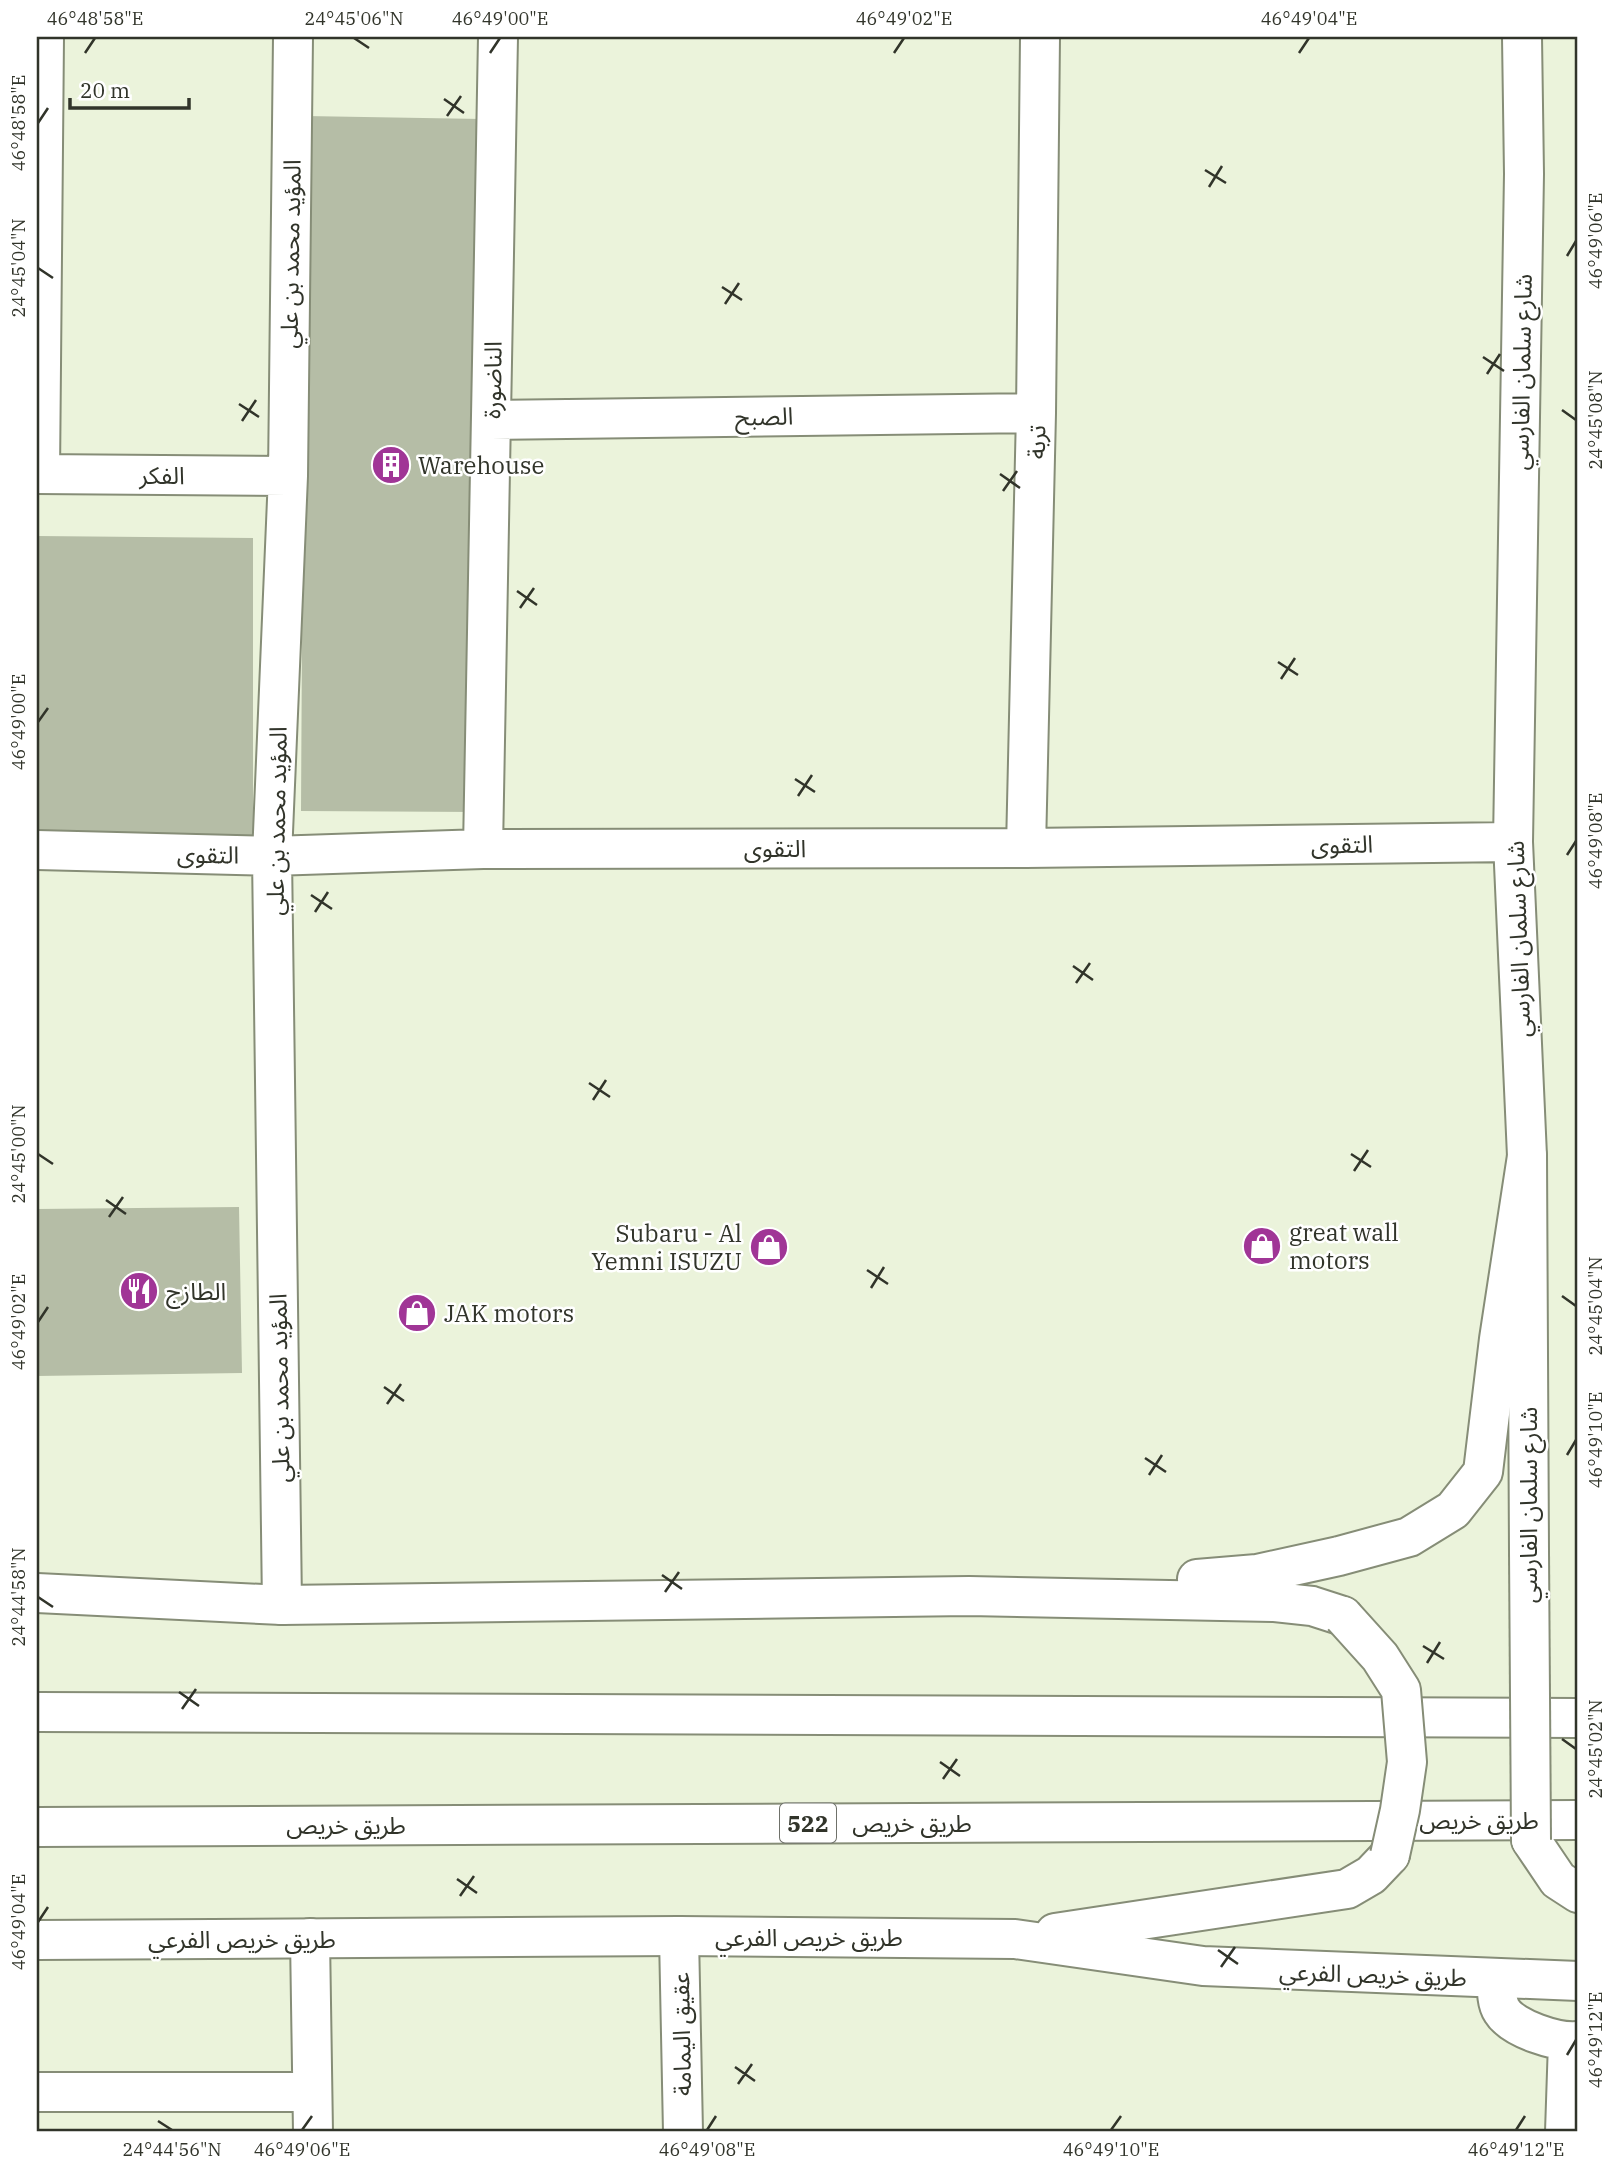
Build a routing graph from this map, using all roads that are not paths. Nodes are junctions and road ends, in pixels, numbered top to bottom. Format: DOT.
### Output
graph roads {
  1 [pos="44,37"];
  2 [pos="293,37"];
  3 [pos="498,37"];
  4 [pos="1040,37"];
  5 [pos="1522,37"];
  6 [pos="1037,413"];
  7 [pos="491,420"];
  8 [pos="38,474"];
  9 [pos="288,476"];
  10 [pos="1513,842"];
  11 [pos="1026,848"];
  12 [pos="483,849"];
  13 [pos="37,850"];
  14 [pos="272,856"];
  15 [pos="1527,1156"];
  16 [pos="37,1593"];
  17 [pos="969,1595"];
  18 [pos="282,1605"];
  19 [pos="37,1712"];
  20 [pos="1578,1718"];
  21 [pos="1578,1820"];
  22 [pos="37,1827"];
  23 [pos="1578,1893"];
  24 [pos="679,1936"];
  25 [pos="310,1938"];
  26 [pos="1015,1939"];
  27 [pos="37,1940"];
  28 [pos="1497,1978"];
  29 [pos="1578,1980"];
  30 [pos="1573,2041"];
  31 [pos="37,2092"];
  32 [pos="312,2092"];
  33 [pos="313,2132"];
  34 [pos="683,2132"];
  35 [pos="1565,2132"];
  1 -- 8 [label="main road"];
  2 -- 9 [label="main road, المؤيد محمد بن علي"];
  3 -- 7 [label="main road, الناضورة"];
  4 -- 6 [label="main road, تربة"];
  5 -- 10 [label="main road, شارع سلمان الفارسي"];
  6 -- 7 [label="main road, الصبح"];
  6 -- 11 [label="main road, تربة"];
  7 -- 12 [label="main road, الناضورة"];
  8 -- 9 [label="main road, الفكر"];
  9 -- 14 [label="main road, المؤيد محمد بن علي"];
  10 -- 11 [label="main road, التقوى"];
  10 -- 15 [label="main road, شارع سلمان الفارسي"];
  11 -- 12 [label="main road, التقوى"];
  12 -- 14 [label="main road, التقوى"];
  13 -- 14 [label="main road, التقوى"];
  14 -- 18 [label="main road, المؤيد محمد بن علي"];
  15 -- 17 [label="main road"];
  15 -- 23 [label="main road, شارع سلمان الفارسي, bridge"];
  16 -- 18 [label="main road"];
  17 -- 18 [label="main road"];
  17 -- 26 [label="main road, bridge"];
  19 -- 20 [label="main road"];
  21 -- 22 [label="main road, طريق خريص / 522"];
  24 -- 25 [label="main road, طريق خريص الفرعي"];
  24 -- 26 [label="main road, طريق خريص الفرعي"];
  24 -- 34 [label="main road, عقيق اليمامة"];
  25 -- 27 [label="main road, طريق خريص الفرعي"];
  25 -- 32 [label="main road"];
  26 -- 28 [label="main road, طريق خريص الفرعي"];
  28 -- 29 [label="main road, طريق خريص الفرعي"];
  28 -- 30 [label="main road"];
  30 -- 35 [label="main road"];
  31 -- 32 [label="main road"];
  32 -- 33 [label="main road"];
}
